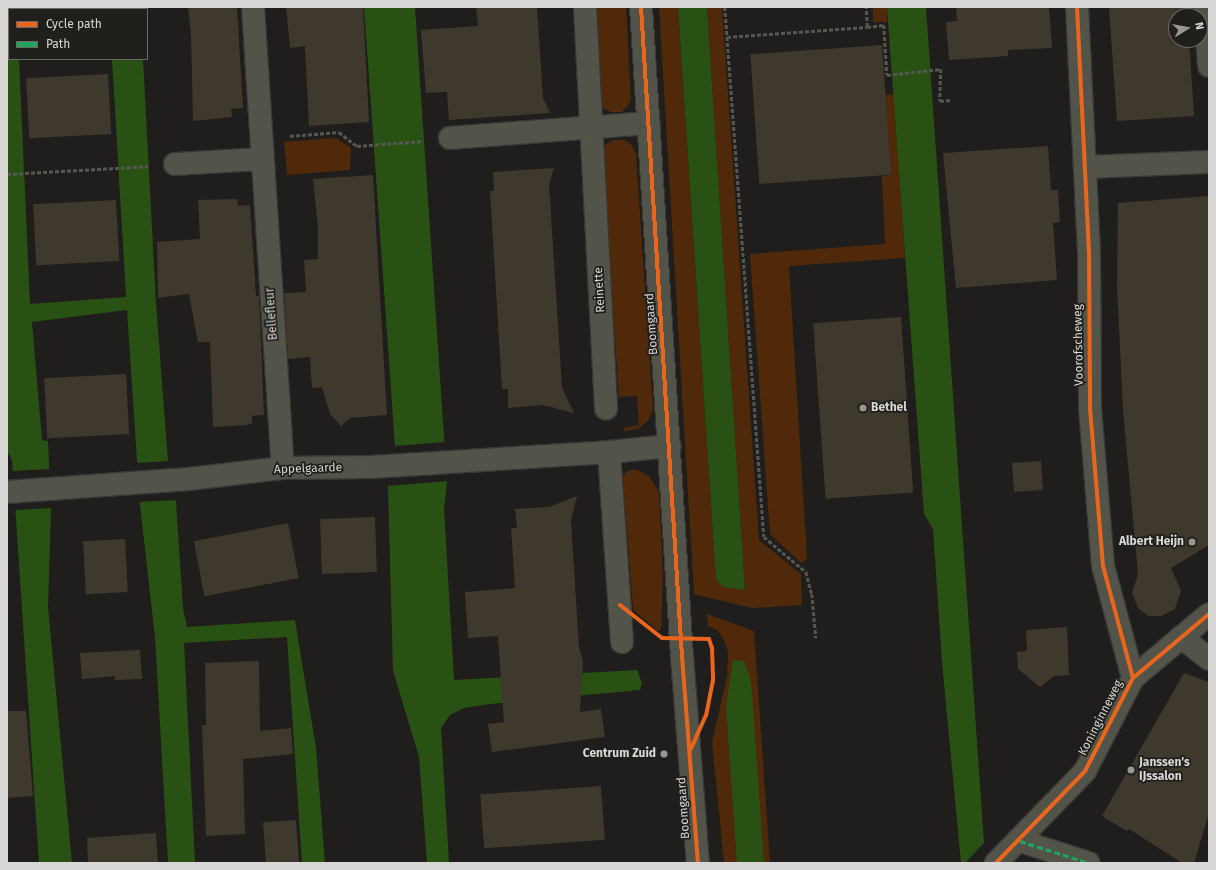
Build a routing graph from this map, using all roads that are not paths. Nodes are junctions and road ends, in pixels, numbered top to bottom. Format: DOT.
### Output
graph roads {
  1 [pos="253,7"];
  2 [pos="585,7"];
  3 [pos="641,7"];
  4 [pos="1076,7"];
  5 [pos="1205,7"];
  6 [pos="1209,66"];
  7 [pos="648,123"];
  8 [pos="592,127"];
  9 [pos="450,138"];
  10 [pos="262,148"];
  11 [pos="1209,162"];
  12 [pos="175,164"];
  13 [pos="1085,167"];
  14 [pos="606,408"];
  15 [pos="670,446"];
  16 [pos="609,452"];
  17 [pos="282,468"];
  18 [pos="7,492"];
  19 [pos="1209,614"];
  20 [pos="1181,637"];
  21 [pos="622,642"];
  22 [pos="1209,659"];
  23 [pos="1133,678"];
  24 [pos="1020,841"];
  25 [pos="698,863"];
  26 [pos="996,863"];
  27 [pos="1089,863"];
  1 -- 10 [label="street, Bellefleur"];
  2 -- 8 [label="street, Reinette"];
  3 -- 7 [label="street, Boomgaard"];
  4 -- 13 [label="street, Voorofscheweg"];
  5 -- 6 [label="street"];
  7 -- 8 [label="street"];
  7 -- 15 [label="street, Boomgaard"];
  8 -- 9 [label="street"];
  8 -- 14 [label="street, Reinette"];
  10 -- 12 [label="street"];
  10 -- 17 [label="street, Bellefleur"];
  11 -- 13 [label="street"];
  13 -- 23 [label="street, Voorofscheweg"];
  15 -- 16 [label="street"];
  15 -- 25 [label="street, Boomgaard"];
  16 -- 17 [label="street, Appelgaarde"];
  16 -- 21 [label="street"];
  17 -- 18 [label="street, Appelgaarde"];
  19 -- 20 [label="street, Koninginneweg"];
  20 -- 22 [label="street"];
  20 -- 23 [label="street, Koninginneweg"];
  23 -- 24 [label="street, Koninginneweg"];
  24 -- 26 [label="street, Koninginneweg"];
  24 -- 27 [label="street"];
}
